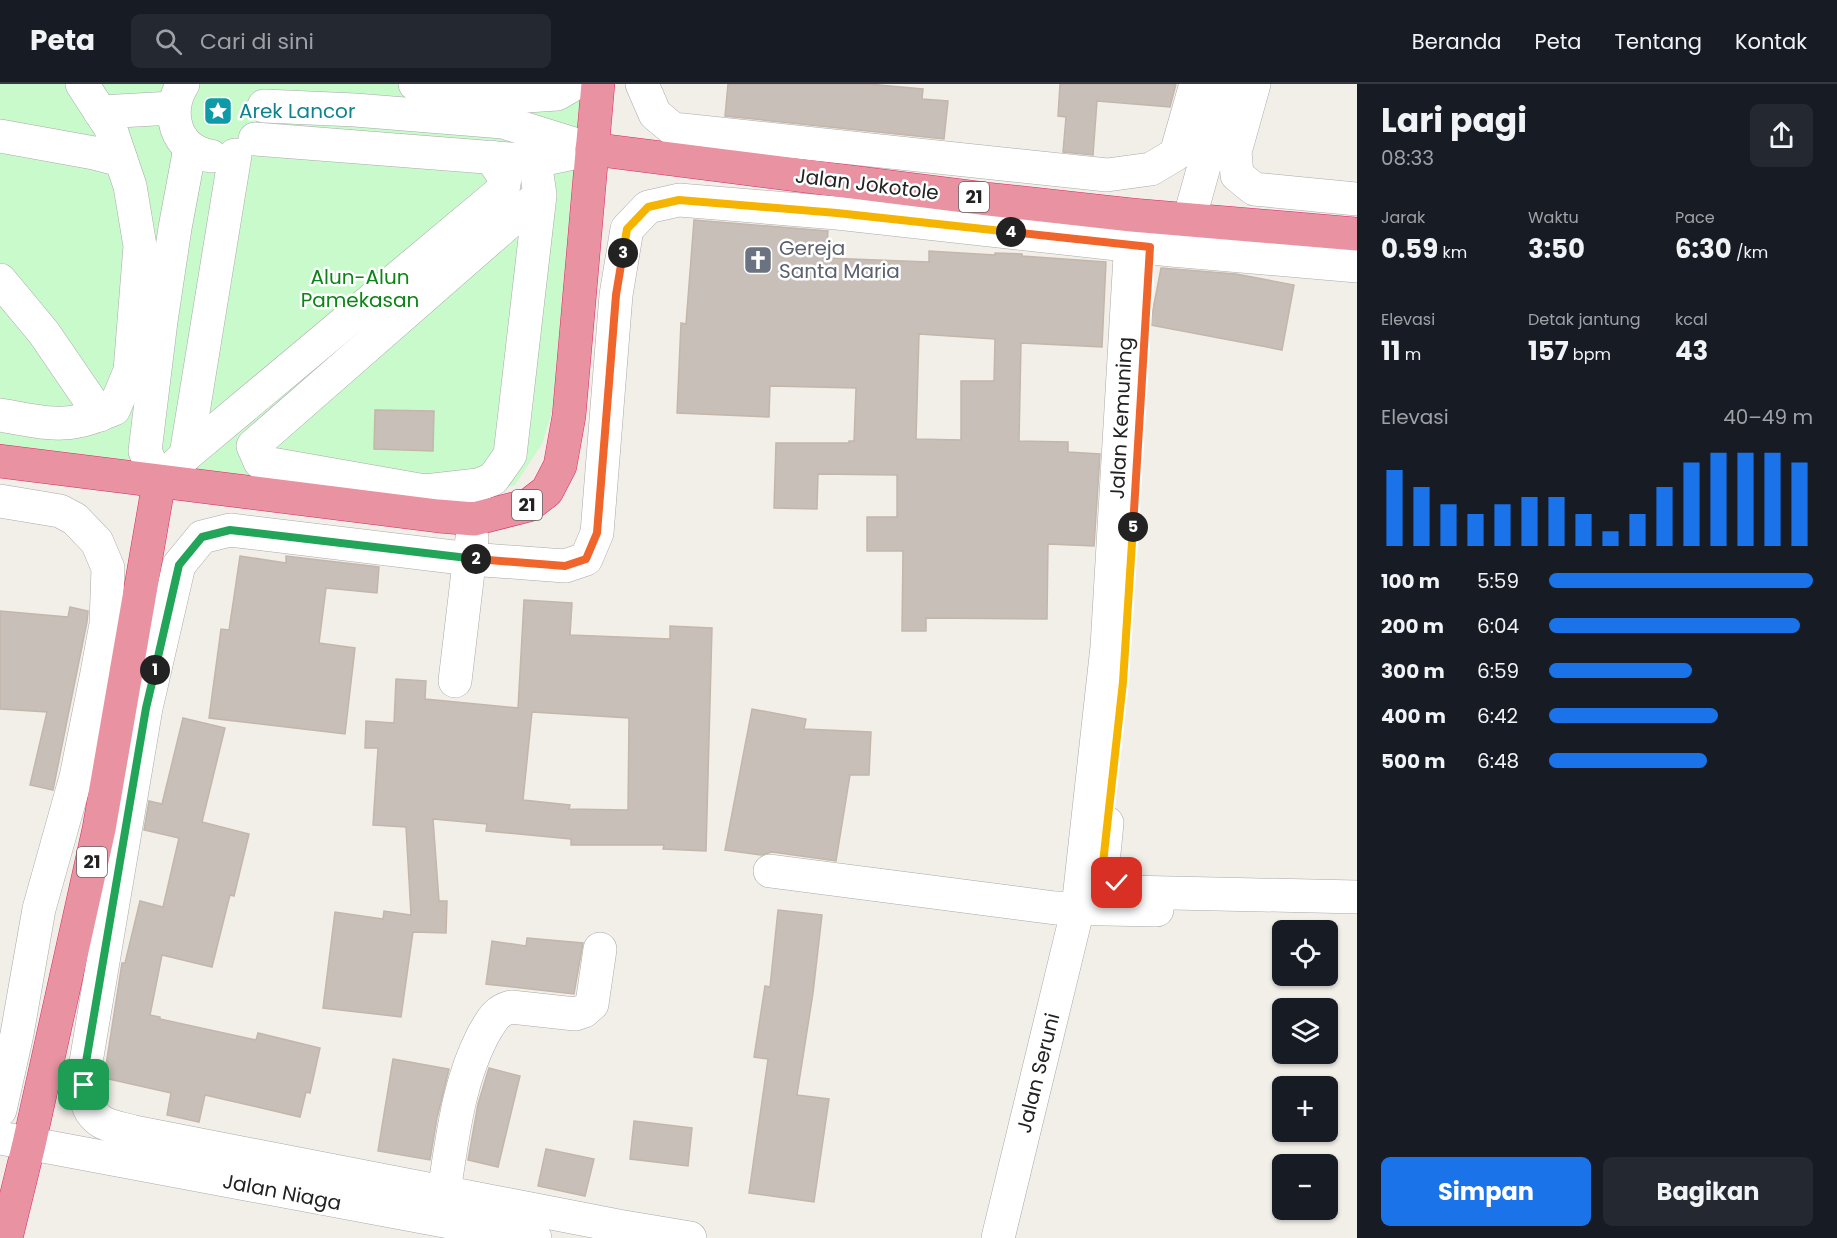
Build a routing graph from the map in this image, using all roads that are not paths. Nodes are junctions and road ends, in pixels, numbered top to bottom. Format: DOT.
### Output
graph roads {
  1 [pos="82,84"];
  2 [pos="415,84"];
  3 [pos="569,84"];
  4 [pos="598,84"];
  5 [pos="642,84"];
  6 [pos="1196,84"];
  7 [pos="1227,84"];
  8 [pos="1254,84"];
  9 [pos="172,94"];
  10 [pos="259,95"];
  11 [pos="351,97"];
  12 [pos="100,112"];
  13 [pos="0,136"];
  14 [pos="245,147"];
  15 [pos="190,148"];
  16 [pos="592,149"];
  17 [pos="491,157"];
  18 [pos="121,160"];
  19 [pos="535,161"];
  20 [pos="540,195"];
  21 [pos="1357,199"];
  22 [pos="1189,220"];
  23 [pos="1357,234"];
  24 [pos="1138,235"];
  25 [pos="1357,266"];
  26 [pos="0,280"];
  27 [pos="0,415"];
  28 [pos="100,415"];
  29 [pos="186,455"];
  30 [pos="0,461"];
  31 [pos="159,482"];
  32 [pos="0,501"];
  33 [pos="474,519"];
  34 [pos="470,559"];
  35 [pos="455,681"];
  36 [pos="770,871"];
  37 [pos="1357,897"];
  38 [pos="1067,908"];
  39 [pos="1357,916"];
  40 [pos="600,949"];
  41 [pos="0,1110"];
  42 [pos="15,1141"];
  43 [pos="439,1217"];
  44 [pos="6,1238"];
  45 [pos="535,1238"];
  46 [pos="690,1238"];
  47 [pos="980,1238"];
  48 [pos="998,1238"];
  1 -- 12 [label="street"];
  2 -- 3 [label="street"];
  4 -- 16 [label="highway"];
  5 -- 6 [label="street"];
  7 -- 22 [label="street"];
  8 -- 21 [label="street"];
  9 -- 12 [label="street"];
  9 -- 15 [label="street"];
  10 -- 11 [label="street"];
  10 -- 14 [label="street"];
  11 -- 16 [label="street"];
  12 -- 18 [label="street"];
  13 -- 18 [label="street"];
  14 -- 15 [label="street"];
  14 -- 17 [label="street"];
  14 -- 29 [label="street"];
  15 -- 31 [label="street"];
  16 -- 19 [label="street"];
  16 -- 24 [label="highway, Jalan Jokotole / 21"];
  16 -- 33 [label="highway, 21"];
  17 -- 19 [label="street"];
  17 -- 29 [label="street"];
  18 -- 28 [label="street"];
  19 -- 20 [label="street"];
  20 -- 20 [label="street"];
  22 -- 23 [label="highway, Jalan Jokotole / 21"];
  22 -- 24 [label="highway, Jalan Jokotole / 21"];
  24 -- 25 [label="street"];
  24 -- 34 [label="street"];
  24 -- 37 [label="street"];
  24 -- 38 [label="street, Jalan Kemuning"];
  26 -- 28 [label="street"];
  27 -- 28 [label="street"];
  29 -- 31 [label="street"];
  30 -- 31 [label="highway, 21"];
  31 -- 33 [label="highway, 21"];
  31 -- 42 [label="highway, 21"];
  32 -- 41 [label="street"];
  33 -- 34 [label="street"];
  34 -- 35 [label="street"];
  34 -- 43 [label="street"];
  36 -- 38 [label="street"];
  38 -- 39 [label="street"];
  38 -- 47 [label="street"];
  38 -- 48 [label="street, Jalan Seruni"];
  40 -- 43 [label="street"];
  42 -- 43 [label="street, Jalan Niaga"];
  42 -- 44 [label="highway, 21"];
  43 -- 45 [label="street, Jalan Niaga"];
  43 -- 46 [label="street"];
}
